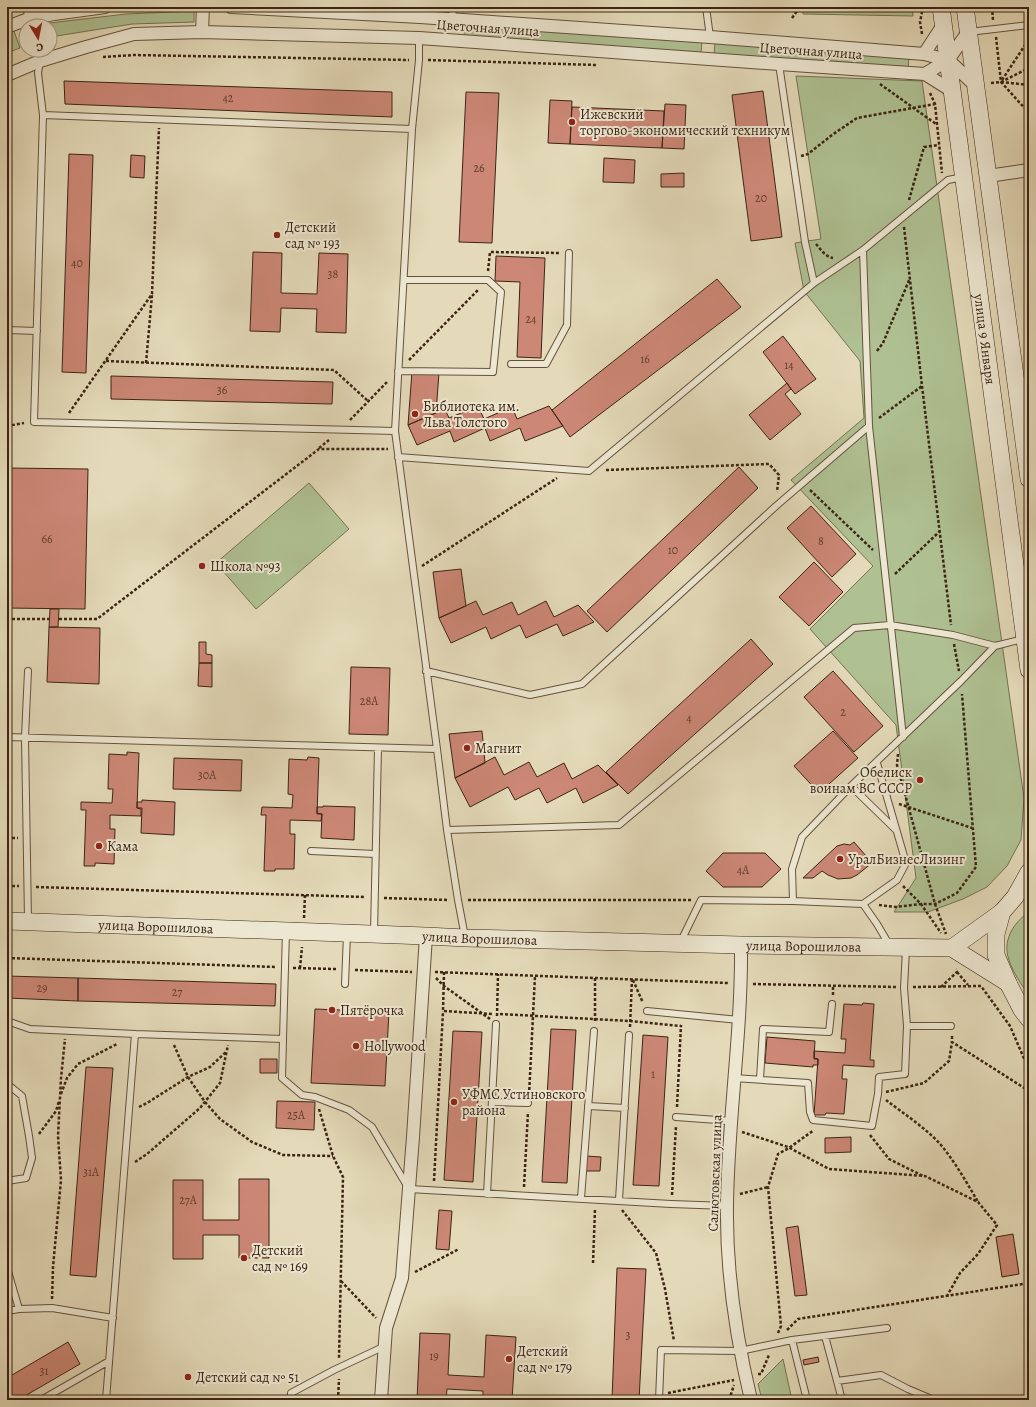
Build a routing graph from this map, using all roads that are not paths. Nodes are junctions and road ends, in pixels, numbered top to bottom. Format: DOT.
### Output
graph roads {
  1 [pos="105,7"];
  2 [pos="203,7"];
  3 [pos="231,7"];
  4 [pos="453,7"];
  5 [pos="706,7"];
  6 [pos="941,7"];
  7 [pos="965,7"];
  8 [pos="28,17"];
  9 [pos="420,17"];
  10 [pos="452,20"];
  11 [pos="943,25"];
  12 [pos="1029,25"];
  13 [pos="7,27"];
  14 [pos="202,32"];
  15 [pos="968,32"];
  16 [pos="710,37"];
  17 [pos="419,38"];
  18 [pos="58,52"];
  19 [pos="924,54"];
  20 [pos="36,58"];
  21 [pos="39,58"];
  22 [pos="708,59"];
  23 [pos="948,60"];
  24 [pos="780,64"];
  25 [pos="925,74"];
  26 [pos="7,75"];
  27 [pos="976,86"];
  28 [pos="952,91"];
  29 [pos="44,115"];
  30 [pos="412,129"];
  31 [pos="1029,170"];
  32 [pos="988,176"];
  33 [pos="963,177"];
  34 [pos="863,250"];
  35 [pos="569,253"];
  36 [pos="404,280"];
  37 [pos="814,282"];
  38 [pos="7,330"];
  39 [pos="37,332"];
  40 [pos="511,364"];
  41 [pos="398,371"];
  42 [pos="868,426"];
  43 [pos="395,432"];
  44 [pos="398,457"];
  45 [pos="1029,479"];
  46 [pos="890,625"];
  47 [pos="1027,639"];
  48 [pos="995,646"];
  49 [pos="1029,670"];
  50 [pos="28,671"];
  51 [pos="426,671"];
  52 [pos="7,737"];
  53 [pos="25,737"];
  54 [pos="903,737"];
  55 [pos="378,748"];
  56 [pos="437,749"];
  57 [pos="877,763"];
  58 [pos="851,786"];
  59 [pos="447,830"];
  60 [pos="896,830"];
  61 [pos="311,851"];
  62 [pos="375,854"];
  63 [pos="1029,872"];
  64 [pos="1022,895"];
  65 [pos="793,901"];
  66 [pos="863,904"];
  67 [pos="1002,912"];
  68 [pos="7,921"];
  69 [pos="28,921"];
  70 [pos="286,931"];
  71 [pos="347,934"];
  72 [pos="374,935"];
  73 [pos="426,936"];
  74 [pos="466,938"];
  75 [pos="680,944"];
  76 [pos="741,945"];
  77 [pos="898,947"];
  78 [pos="952,948"];
  79 [pos="345,984"];
  80 [pos="1008,984"];
  81 [pos="832,1004"];
  82 [pos="647,1011"];
  83 [pos="1027,1018"];
  84 [pos="739,1020"];
  85 [pos="7,1021"];
  86 [pos="496,1024"];
  87 [pos="906,1026"];
  88 [pos="951,1026"];
  89 [pos="594,1031"];
  90 [pos="135,1034"];
  91 [pos="629,1035"];
  92 [pos="283,1039"];
  93 [pos="734,1078"];
  94 [pos="760,1080"];
  95 [pos="7,1088"];
  96 [pos="492,1102"];
  97 [pos="528,1104"];
  98 [pos="588,1106"];
  99 [pos="625,1108"];
  100 [pos="676,1117"];
  101 [pos="731,1124"];
  102 [pos="7,1181"];
  103 [pos="409,1189"];
  104 [pos="487,1194"];
  105 [pos="581,1198"];
  106 [pos="620,1200"];
  107 [pos="727,1201"];
  108 [pos="7,1268"];
  109 [pos="19,1309"];
  110 [pos="7,1311"];
  111 [pos="113,1318"];
  112 [pos="887,1328"];
  113 [pos="826,1336"];
  114 [pos="792,1340"];
  115 [pos="385,1346"];
  116 [pos="740,1351"];
  117 [pos="109,1361"];
  118 [pos="837,1382"];
  119 [pos="659,1398"];
  120 [pos="41,1400"];
  121 [pos="106,1400"];
  122 [pos="291,1400"];
  123 [pos="382,1400"];
  124 [pos="751,1400"];
  125 [pos="807,1400"];
  126 [pos="842,1400"];
  127 [pos="934,1400"];
  1 -- 8 [label="street"];
  2 -- 14 [label="street"];
  3 -- 9 [label="street, Цветочная улица"];
  4 -- 10 [label="lane"];
  5 -- 16 [label="lane"];
  6 -- 11 [label="main road, улица 9 Января"];
  7 -- 15 [label="main road, улица 9 Января"];
  8 -- 13 [label="street"];
  9 -- 10 [label="street, Цветочная улица"];
  9 -- 17 [label="street"];
  10 -- 16 [label="street, Цветочная улица"];
  11 -- 19 [label="street"];
  11 -- 23 [label="main road, улица 9 Января"];
  12 -- 15 [label="lane"];
  14 -- 17 [label="street, Цветочная улица"];
  14 -- 18 [label="street, Цветочная улица"];
  15 -- 23 [label="street"];
  15 -- 27 [label="main road, улица 9 Января"];
  16 -- 19 [label="street, Цветочная улица"];
  16 -- 22 [label="street"];
  17 -- 22 [label="street, Цветочная улица"];
  17 -- 30 [label="lane"];
  19 -- 23 [label="street, Цветочная улица"];
  20 -- 26 [label="street, Цветочная улица"];
  21 -- 29 [label="lane"];
  22 -- 24 [label="street, Цветочная улица"];
  23 -- 25 [label="street"];
  23 -- 27 [label="street"];
  23 -- 28 [label="main road, улица 9 Января"];
  24 -- 25 [label="street, Цветочная улица"];
  24 -- 37 [label="lane"];
  25 -- 28 [label="street"];
  27 -- 32 [label="main road, улица 9 Января"];
  28 -- 33 [label="main road, улица 9 Января"];
  29 -- 30 [label="lane"];
  29 -- 39 [label="lane"];
  30 -- 36 [label="lane"];
  31 -- 32 [label="street"];
  32 -- 45 [label="main road, улица 9 Января"];
  33 -- 34 [label="lane"];
  33 -- 47 [label="main road, улица 9 Января"];
  34 -- 37 [label="lane"];
  34 -- 42 [label="lane"];
  35 -- 40 [label="lane"];
  36 -- 41 [label="lane"];
  36 -- 41 [label="lane"];
  37 -- 44 [label="lane"];
  38 -- 39 [label="lane"];
  39 -- 43 [label="lane"];
  41 -- 43 [label="lane"];
  42 -- 46 [label="lane"];
  42 -- 51 [label="lane"];
  43 -- 44 [label="lane"];
  44 -- 51 [label="lane"];
  46 -- 48 [label="lane"];
  46 -- 54 [label="lane"];
  46 -- 59 [label="lane"];
  47 -- 48 [label="lane"];
  47 -- 49 [label="main road, улица 9 Января"];
  48 -- 54 [label="lane"];
  50 -- 53 [label="lane"];
  51 -- 56 [label="lane"];
  52 -- 53 [label="lane"];
  53 -- 55 [label="lane"];
  53 -- 69 [label="lane"];
  54 -- 57 [label="lane"];
  55 -- 56 [label="lane"];
  55 -- 62 [label="lane"];
  56 -- 59 [label="lane"];
  57 -- 58 [label="lane"];
  57 -- 60 [label="lane"];
  58 -- 60 [label="lane"];
  58 -- 65 [label="lane"];
  59 -- 74 [label="lane"];
  60 -- 66 [label="lane"];
  61 -- 62 [label="lane"];
  62 -- 72 [label="lane"];
  63 -- 64 [label="main road"];
  64 -- 67 [label="main road"];
  65 -- 66 [label="lane"];
  65 -- 75 [label="lane"];
  66 -- 77 [label="lane"];
  67 -- 78 [label="main road"];
  67 -- 80 [label="main road"];
  68 -- 69 [label="main road, улица Ворошилова"];
  69 -- 70 [label="main road, улица Ворошилова"];
  70 -- 71 [label="main road, улица Ворошилова"];
  70 -- 92 [label="lane"];
  71 -- 72 [label="main road, улица Ворошилова"];
  71 -- 79 [label="lane"];
  72 -- 73 [label="main road, улица Ворошилова"];
  73 -- 74 [label="main road, улица Ворошилова"];
  73 -- 103 [label="street"];
  74 -- 75 [label="main road, улица Ворошилова"];
  75 -- 76 [label="main road, улица Ворошилова"];
  76 -- 77 [label="main road, улица Ворошилова"];
  76 -- 84 [label="street, Салютовская улица"];
  77 -- 78 [label="main road, улица Ворошилова"];
  77 -- 87 [label="lane"];
  78 -- 80 [label="main road"];
  80 -- 83 [label="main road"];
  81 -- 94 [label="lane"];
  82 -- 84 [label="lane"];
  84 -- 93 [label="street, Салютовская улица"];
  85 -- 90 [label="lane"];
  86 -- 96 [label="lane"];
  87 -- 88 [label="lane"];
  87 -- 94 [label="lane"];
  89 -- 98 [label="lane"];
  90 -- 92 [label="lane"];
  90 -- 111 [label="lane"];
  91 -- 99 [label="lane"];
  92 -- 103 [label="lane"];
  93 -- 94 [label="lane"];
  93 -- 101 [label="street, Салютовская улица"];
  95 -- 102 [label="lane"];
  96 -- 97 [label="lane"];
  96 -- 104 [label="lane"];
  98 -- 99 [label="lane"];
  98 -- 105 [label="lane"];
  99 -- 106 [label="lane"];
  100 -- 101 [label="lane"];
  101 -- 107 [label="street, Салютовская улица"];
  103 -- 104 [label="lane"];
  103 -- 115 [label="street"];
  104 -- 105 [label="lane"];
  105 -- 106 [label="lane"];
  106 -- 107 [label="lane"];
  107 -- 116 [label="street, Салютовская улица"];
  108 -- 109 [label="lane"];
  109 -- 110 [label="lane"];
  109 -- 111 [label="lane"];
  111 -- 117 [label="lane"];
  112 -- 113 [label="lane"];
  113 -- 114 [label="lane"];
  113 -- 118 [label="lane"];
  114 -- 116 [label="lane"];
  114 -- 125 [label="lane"];
  115 -- 122 [label="lane"];
  115 -- 123 [label="street"];
  116 -- 119 [label="lane"];
  116 -- 124 [label="street, Салютовская улица"];
  117 -- 120 [label="lane"];
  117 -- 121 [label="lane"];
  118 -- 126 [label="lane"];
  118 -- 127 [label="lane"];
}
